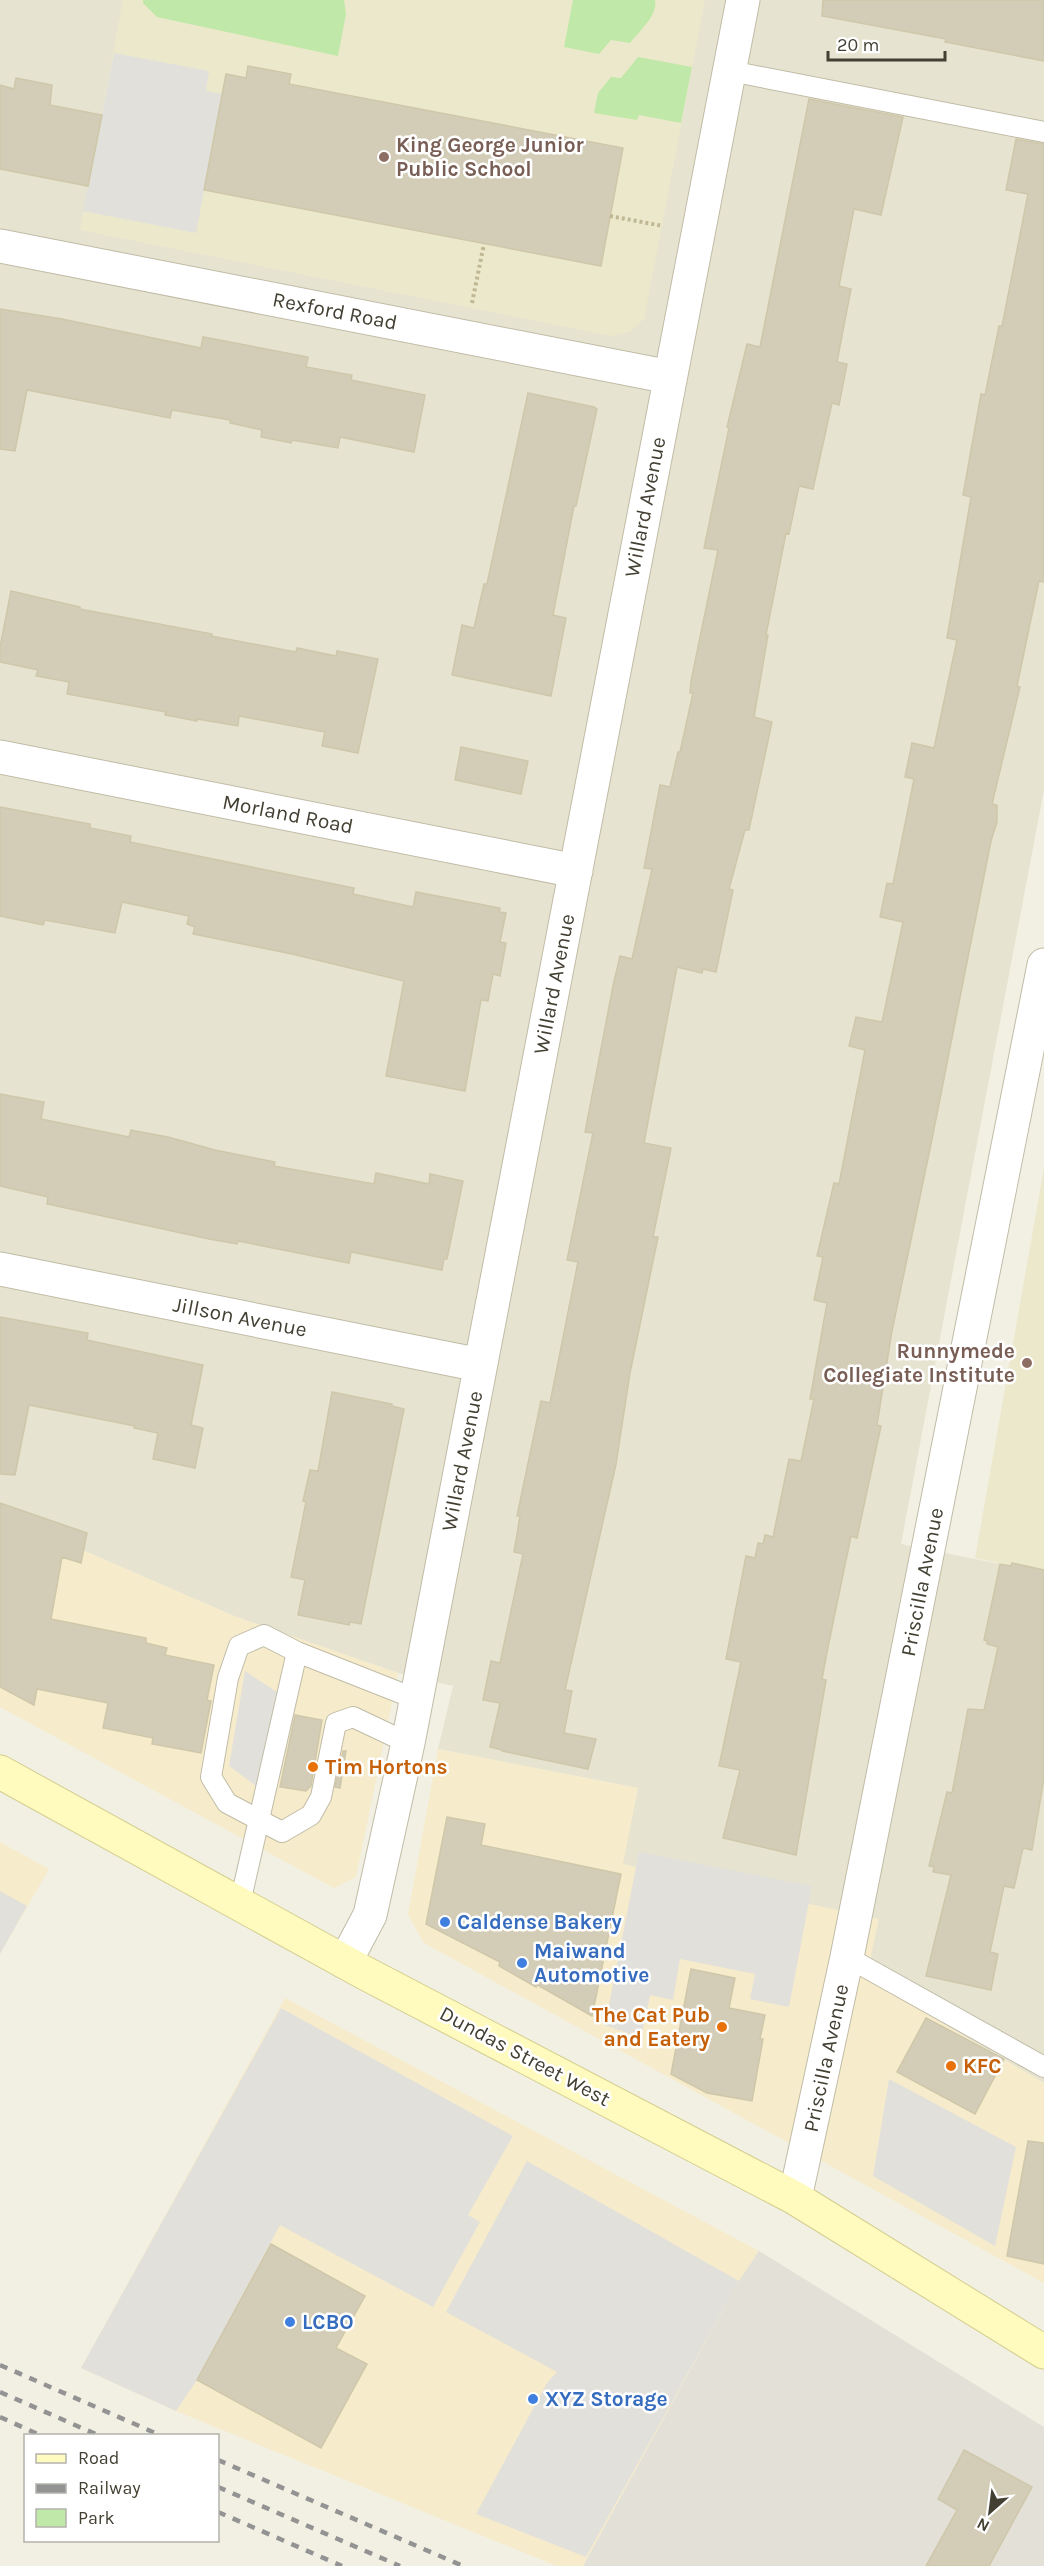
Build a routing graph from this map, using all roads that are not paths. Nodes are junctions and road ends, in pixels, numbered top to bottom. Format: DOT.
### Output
graph roads {
  1 [pos="744,0"];
  2 [pos="730,70"];
  3 [pos="1044,132"];
  4 [pos="0,246"];
  5 [pos="670,377"];
  6 [pos="0,757"];
  7 [pos="576,871"];
  8 [pos="1044,965"];
  9 [pos="0,1269"];
  10 [pos="480,1365"];
  11 [pos="297,1652"];
  12 [pos="416,1699"];
  13 [pos="408,1743"];
  14 [pos="0,1772"];
  15 [pos="259,1821"];
  16 [pos="240,1903"];
  17 [pos="847,1957"];
  18 [pos="345,1962"];
  19 [pos="1044,2067"];
  20 [pos="795,2198"];
  21 [pos="1044,2352"];
  1 -- 2 [label="street, Willard Avenue"];
  2 -- 3 [label="lane"];
  2 -- 5 [label="street, Willard Avenue"];
  4 -- 5 [label="street, Rexford Road"];
  5 -- 7 [label="street, Willard Avenue"];
  6 -- 7 [label="street, Morland Road"];
  7 -- 10 [label="street, Willard Avenue"];
  8 -- 17 [label="street, Priscilla Avenue"];
  9 -- 10 [label="street, Jillson Avenue"];
  10 -- 12 [label="street, Willard Avenue"];
  11 -- 12 [label="lane"];
  11 -- 15 [label="lane"];
  11 -- 15 [label="lane"];
  12 -- 13 [label="street, Willard Avenue"];
  13 -- 15 [label="lane"];
  13 -- 18 [label="street, Willard Avenue"];
  14 -- 16 [label="main road, Dundas Street West"];
  15 -- 16 [label="lane"];
  16 -- 18 [label="main road, Dundas Street West"];
  17 -- 19 [label="lane"];
  17 -- 20 [label="street, Priscilla Avenue"];
  18 -- 20 [label="main road, Dundas Street West"];
  20 -- 21 [label="main road, Dundas Street West"];
}
